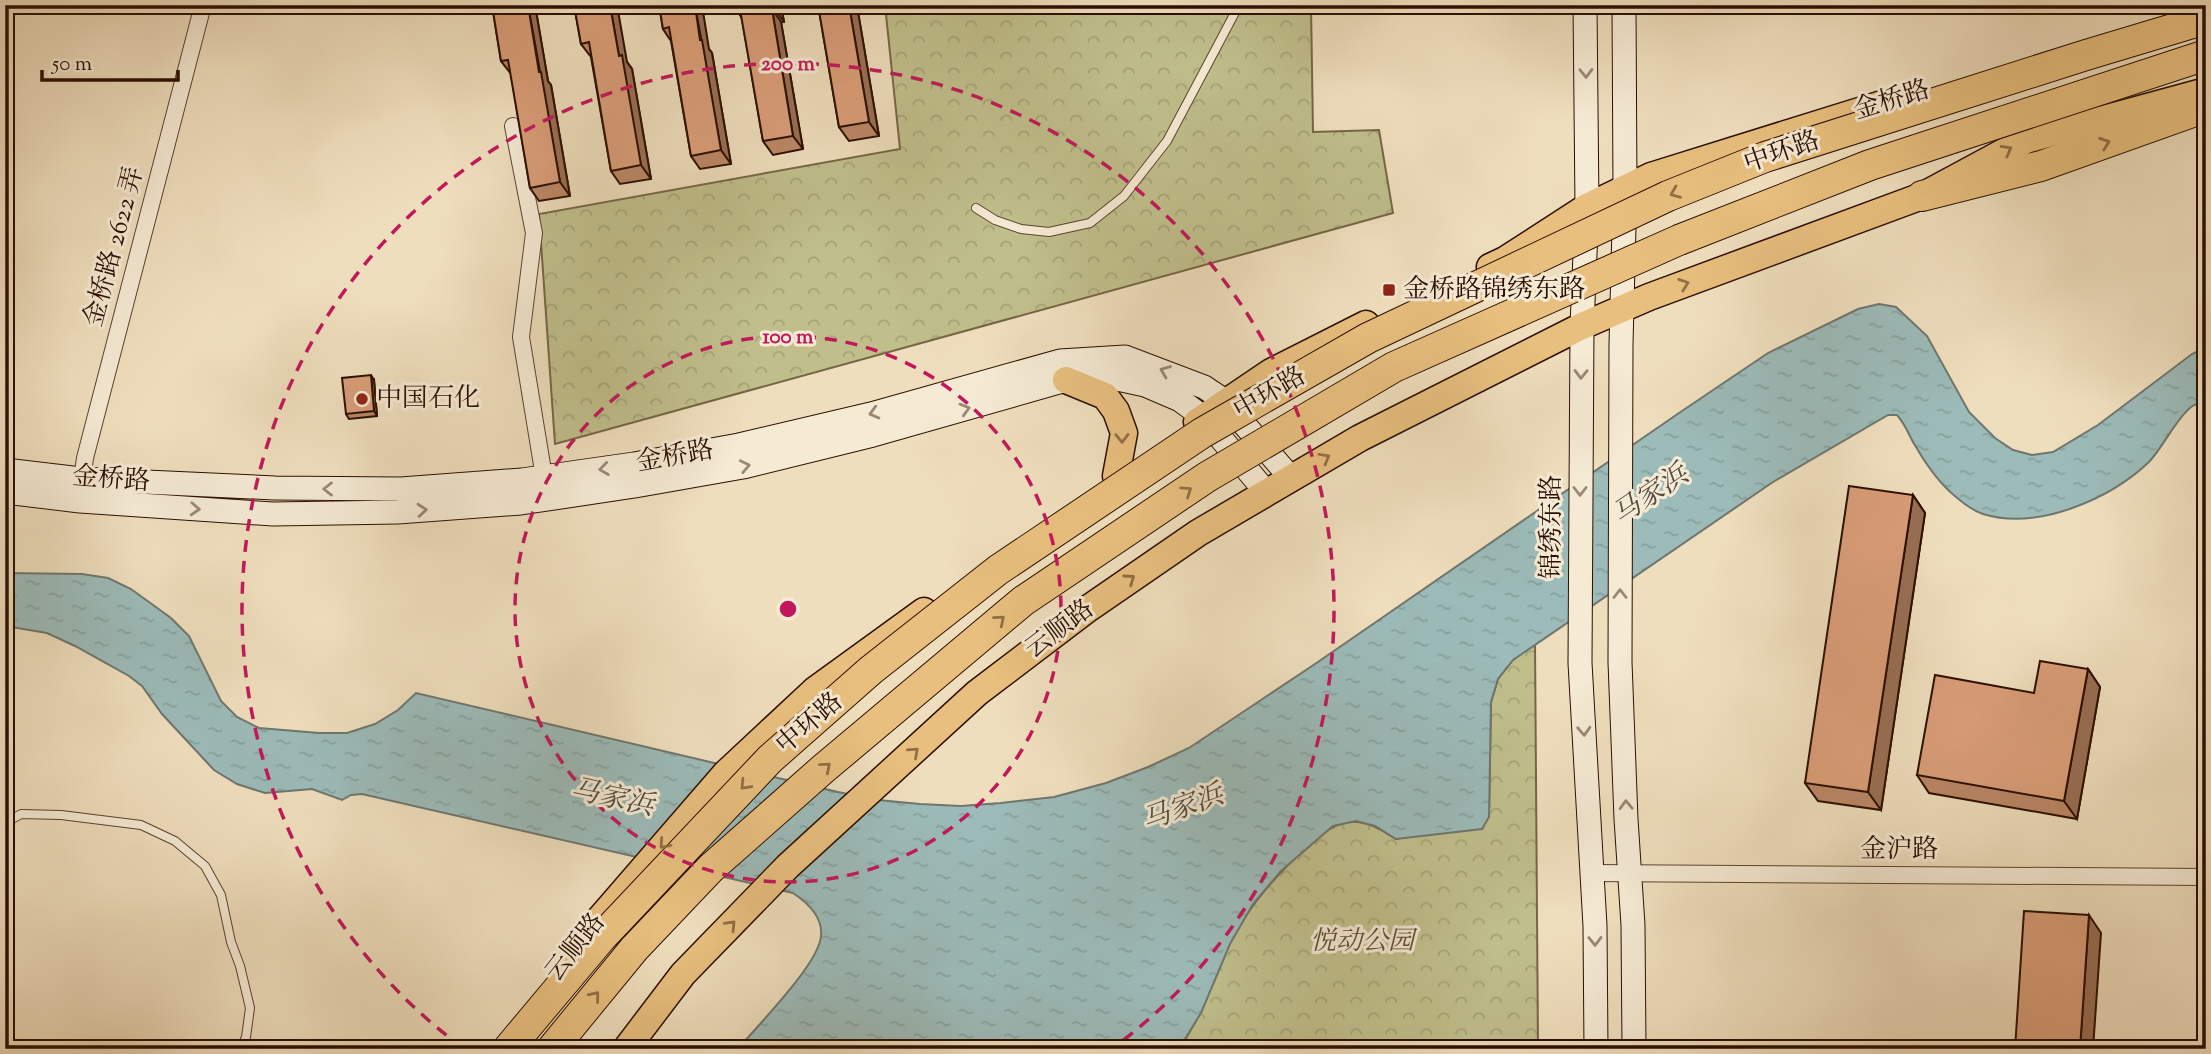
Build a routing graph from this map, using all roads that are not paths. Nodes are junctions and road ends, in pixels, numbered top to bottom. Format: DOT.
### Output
graph roads {
  1 [pos="203,5"];
  2 [pos="1239,5"];
  3 [pos="1585,5"];
  4 [pos="1624,5"];
  5 [pos="2206,7"];
  6 [pos="2206,19"];
  7 [pos="2206,55"];
  8 [pos="2206,91"];
  9 [pos="2206,107"];
  10 [pos="513,126"];
  11 [pos="1625,188"];
  12 [pos="1922,196"];
  13 [pos="1587,207"];
  14 [pos="976,208"];
  15 [pos="1399,307"];
  16 [pos="1621,310"];
  17 [pos="1582,326"];
  18 [pos="1066,380"];
  19 [pos="1226,402"];
  20 [pos="1203,417"];
  21 [pos="5,470"];
  22 [pos="1115,476"];
  23 [pos="544,477"];
  24 [pos="1291,478"];
  25 [pos="80,490"];
  26 [pos="5,492"];
  27 [pos="1266,492"];
  28 [pos="5,823"];
  29 [pos="1591,873"];
  30 [pos="1630,873"];
  31 [pos="2206,877"];
  32 [pos="241,1049"];
  33 [pos="497,1049"];
  34 [pos="508,1049"];
  35 [pos="552,1049"];
  36 [pos="626,1049"];
  37 [pos="1596,1049"];
  38 [pos="1634,1049"];
  1 -- 25 [label="street, 金桥路 2622 弄"];
  2 -- 14 [label="lane"];
  3 -- 13 [label="main road, 锦绣东路, one-way"];
  4 -- 11 [label="main road"];
  5 -- 11 [label="main road, 金桥路"];
  6 -- 34 [label="highway, 中环路, one-way, bridge"];
  35 -- 7 [label="highway, 中环路, one-way, bridge"];
  12 -- 8 [label="main road, one-way"];
  12 -- 9 [label="highway, one-way"];
  10 -- 23 [label="street"];
  11 -- 13 [label="main road, 金桥路"];
  11 -- 16 [label="main road"];
  16 -- 12 [label="main road, one-way"];
  13 -- 15 [label="main road, 金桥路"];
  13 -- 17 [label="main road, 锦绣东路"];
  15 -- 19 [label="main road, 云顺路"];
  16 -- 17 [label="main road"];
  30 -- 16 [label="main road, one-way"];
  24 -- 17 [label="main road, 云顺路, one-way"];
  17 -- 29 [label="main road, 锦绣东路, one-way"];
  18 -- 20 [label="main road, 金桥路"];
  18 -- 22 [label="main road, one-way"];
  25 -- 18 [label="main road, 金桥路, one-way"];
  19 -- 20 [label="main road, 云顺路"];
  19 -- 23 [label="main road, 金桥路, one-way"];
  19 -- 24 [label="main road, 金桥路"];
  20 -- 22 [label="main road, 云顺路"];
  20 -- 27 [label="main road, 金桥路"];
  21 -- 25 [label="main road, 金桥路"];
  22 -- 33 [label="main road, 云顺路, one-way"];
  23 -- 25 [label="main road, 金桥路, one-way"];
  24 -- 27 [label="main road, 云顺路"];
  25 -- 26 [label="main road, 金桥路"];
  36 -- 27 [label="main road, 云顺路, one-way"];
  28 -- 32 [label="lane"];
  29 -- 30 [label="street, 金沪路"];
  29 -- 37 [label="main road, 锦绣东路, one-way"];
  30 -- 31 [label="street, 金沪路"];
  30 -- 38 [label="main road"];
}
